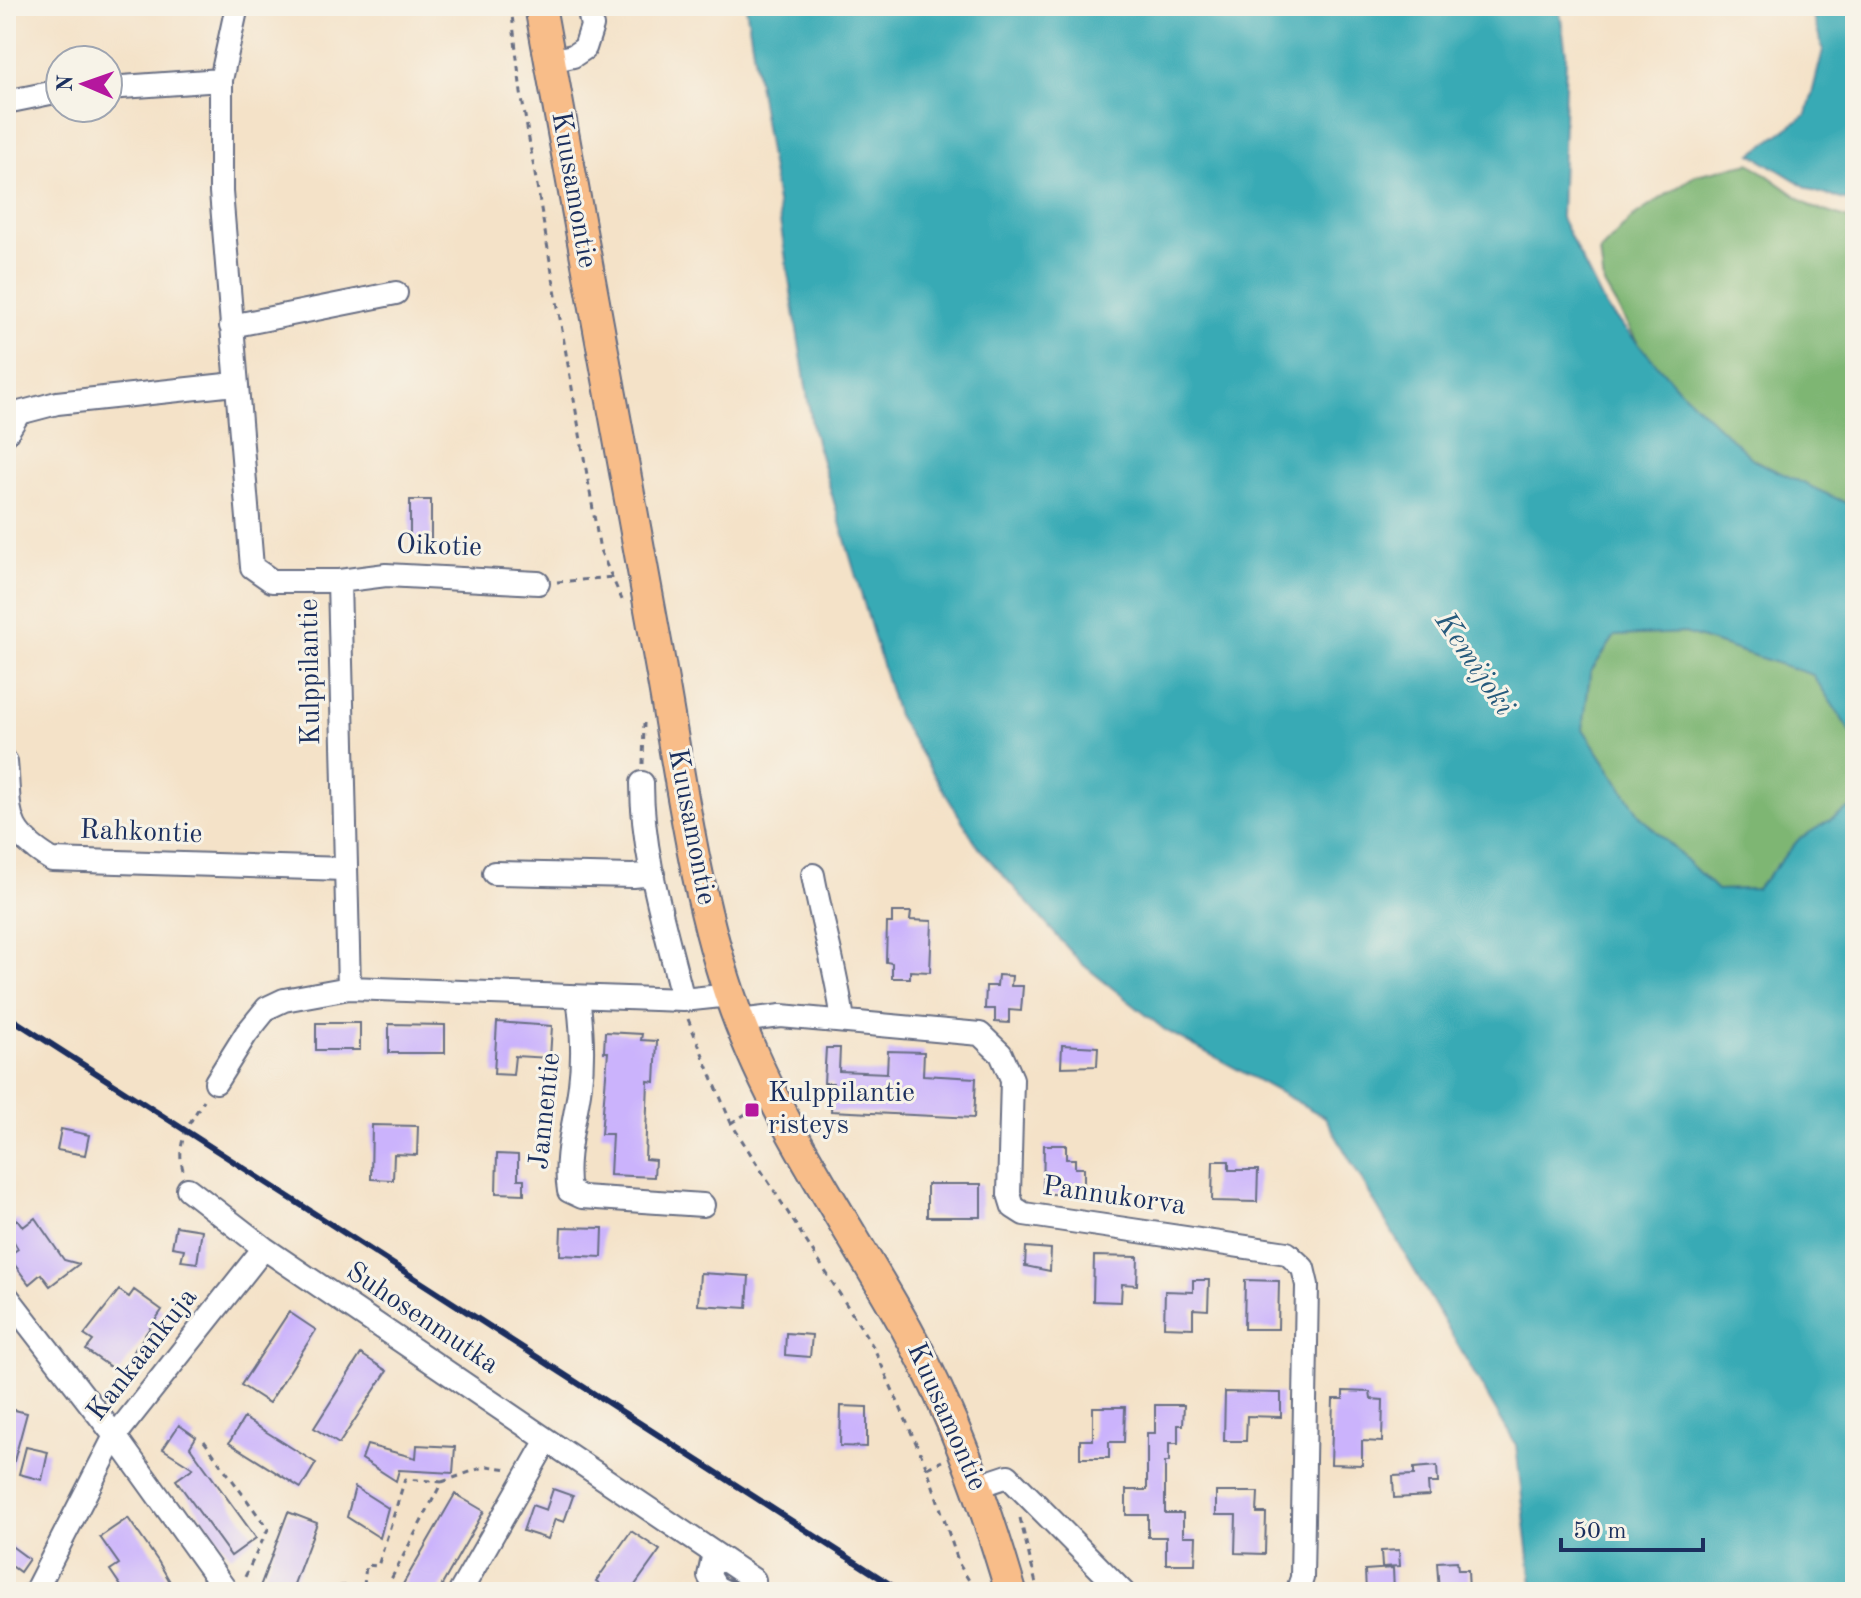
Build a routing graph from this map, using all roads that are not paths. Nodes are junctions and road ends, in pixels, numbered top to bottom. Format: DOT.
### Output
graph roads {
  1 [pos="237,6"];
  2 [pos="540,6"];
  3 [pos="588,6"];
  4 [pos="550,61"];
  5 [pos="221,80"];
  6 [pos="124,87"];
  7 [pos="44,94"];
  8 [pos="6,102"];
  9 [pos="396,293"];
  10 [pos="231,326"];
  11 [pos="235,384"];
  12 [pos="6,434"];
  13 [pos="339,581"];
  14 [pos="538,583"];
  15 [pos="6,762"];
  16 [pos="6,768"];
  17 [pos="642,783"];
  18 [pos="345,869"];
  19 [pos="494,873"];
  20 [pos="653,874"];
  21 [pos="813,875"];
  22 [pos="349,988"];
  23 [pos="578,997"];
  24 [pos="683,1000"];
  25 [pos="734,1008"];
  26 [pos="843,1021"];
  27 [pos="216,1082"];
  28 [pos="188,1189"];
  29 [pos="703,1205"];
  30 [pos="264,1248"];
  31 [pos="6,1295"];
  32 [pos="115,1436"];
  33 [pos="547,1440"];
  34 [pos="978,1486"];
  35 [pos="714,1553"];
  36 [pos="234,1588"];
  37 [pos="35,1592"];
  38 [pos="460,1592"];
  39 [pos="726,1592"];
  40 [pos="745,1592"];
  41 [pos="1011,1592"];
  42 [pos="1123,1592"];
  43 [pos="1297,1592"];
  1 -- 5 [label="street, Kulppilantie"];
  2 -- 4 [label="main road, Kuusamontie"];
  3 -- 4 [label="street"];
  4 -- 25 [label="main road, Kuusamontie"];
  5 -- 6 [label="street"];
  5 -- 10 [label="street, Kulppilantie"];
  7 -- 8 [label="street"];
  9 -- 10 [label="street"];
  10 -- 11 [label="street, Kulppilantie"];
  11 -- 12 [label="street"];
  11 -- 13 [label="street, Kulppilantie"];
  13 -- 14 [label="street, Oikotie"];
  13 -- 18 [label="street, Kulppilantie"];
  15 -- 16 [label="street, Rahkontie"];
  16 -- 18 [label="street, Rahkontie"];
  17 -- 20 [label="street"];
  18 -- 22 [label="street, Kulppilantie"];
  19 -- 20 [label="street"];
  20 -- 24 [label="street"];
  21 -- 26 [label="street"];
  22 -- 23 [label="street"];
  22 -- 27 [label="street"];
  23 -- 24 [label="street"];
  23 -- 29 [label="street, Jannentie"];
  24 -- 25 [label="street"];
  25 -- 26 [label="street, Pannukorva"];
  25 -- 34 [label="main road, Kuusamontie"];
  26 -- 43 [label="street, Pannukorva"];
  28 -- 30 [label="street"];
  30 -- 32 [label="street, Kankaankuja"];
  30 -- 33 [label="street, Suhosenmutka"];
  31 -- 32 [label="street"];
  32 -- 36 [label="street"];
  32 -- 37 [label="street, Kankaankuja"];
  33 -- 35 [label="street, Suhosenmutka"];
  33 -- 38 [label="street"];
  34 -- 41 [label="main road, Kuusamontie"];
  34 -- 42 [label="street"];
  35 -- 39 [label="street"];
  35 -- 40 [label="street, Suhosenmutka"];
}
